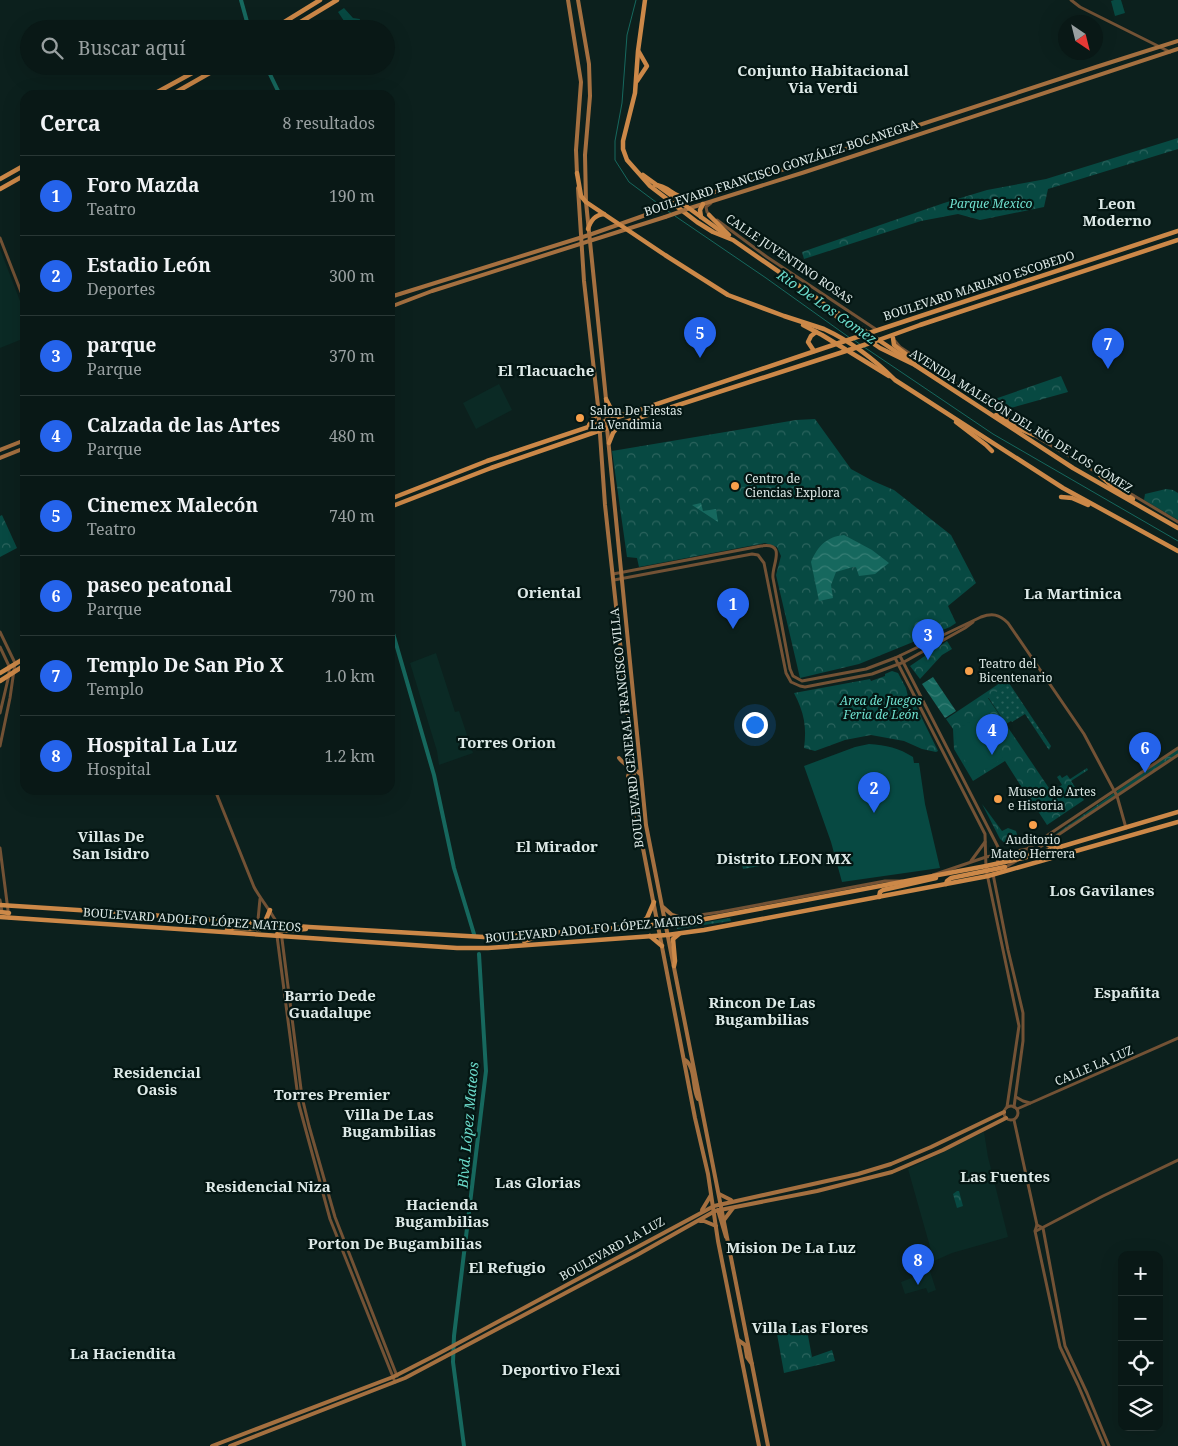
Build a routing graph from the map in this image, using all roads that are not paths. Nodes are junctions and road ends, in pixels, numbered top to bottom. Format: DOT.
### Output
graph roads {
  1 [pos="320,0"];
  2 [pos="337,0"];
  3 [pos="568,0"];
  4 [pos="578,0"];
  5 [pos="645,0"];
  6 [pos="1071,0"];
  7 [pos="288,20"];
  8 [pos="304,20"];
  9 [pos="1178,41"];
  10 [pos="1159,47"];
  11 [pos="1178,49"];
  12 [pos="638,50"];
  13 [pos="1170,52"];
  14 [pos="189,75"];
  15 [pos="206,75"];
  16 [pos="636,82"];
  17 [pos="1039,85"];
  18 [pos="161,90"];
  19 [pos="180,90"];
  20 [pos="1042,94"];
  21 [pos="20,168"];
  22 [pos="633,168"];
  23 [pos="577,173"];
  24 [pos="20,178"];
  25 [pos="0,179"];
  26 [pos="655,185"];
  27 [pos="0,189"];
  28 [pos="687,198"];
  29 [pos="716,200"];
  30 [pos="586,202"];
  31 [pos="679,203"];
  32 [pos="703,204"];
  33 [pos="687,209"];
  34 [pos="604,214"];
  35 [pos="709,214"];
  36 [pos="701,216"];
  37 [pos="619,224"];
  38 [pos="626,228"];
  39 [pos="589,232"];
  40 [pos="1178,232"];
  41 [pos="582,237"];
  42 [pos="0,238"];
  43 [pos="733,240"];
  44 [pos="1178,240"];
  45 [pos="589,241"];
  46 [pos="582,244"];
  47 [pos="575,247"];
  48 [pos="583,252"];
  49 [pos="20,289"];
  50 [pos="395,295"];
  51 [pos="821,301"];
  52 [pos="395,304"];
  53 [pos="784,316"];
  54 [pos="909,319"];
  55 [pos="890,326"];
  56 [pos="912,327"];
  57 [pos="877,330"];
  58 [pos="816,332"];
  59 [pos="900,332"];
  60 [pos="822,334"];
  61 [pos="866,334"];
  62 [pos="893,336"];
  63 [pos="876,341"];
  64 [pos="837,343"];
  65 [pos="817,350"];
  66 [pos="847,350"];
  67 [pos="836,354"];
  68 [pos="853,355"];
  69 [pos="915,365"];
  70 [pos="739,377"];
  71 [pos="895,380"];
  72 [pos="737,385"];
  73 [pos="606,399"];
  74 [pos="982,409"];
  75 [pos="598,412"];
  76 [pos="946,412"];
  77 [pos="626,414"];
  78 [pos="608,420"];
  79 [pos="598,423"];
  80 [pos="622,423"];
  81 [pos="587,427"];
  82 [pos="607,428"];
  83 [pos="599,431"];
  84 [pos="1034,436"];
  85 [pos="20,442"];
  86 [pos="609,443"];
  87 [pos="0,450"];
  88 [pos="20,450"];
  89 [pos="992,451"];
  90 [pos="0,458"];
  91 [pos="1099,474"];
  92 [pos="1061,496"];
  93 [pos="395,497"];
  94 [pos="395,505"];
  95 [pos="1094,506"];
  96 [pos="1143,508"];
  97 [pos="1178,522"];
  98 [pos="1178,528"];
  99 [pos="1178,551"];
  100 [pos="688,559"];
  101 [pos="689,565"];
  102 [pos="621,572"];
  103 [pos="613,574"];
  104 [pos="621,578"];
  105 [pos="614,580"];
  106 [pos="974,621"];
  107 [pos="0,632"];
  108 [pos="0,647"];
  109 [pos="900,656"];
  110 [pos="895,658"];
  111 [pos="20,660"];
  112 [pos="904,662"];
  113 [pos="15,663"];
  114 [pos="898,664"];
  115 [pos="9,666"];
  116 [pos="20,668"];
  117 [pos="14,672"];
  118 [pos="0,673"];
  119 [pos="9,675"];
  120 [pos="0,681"];
  121 [pos="0,713"];
  122 [pos="0,746"];
  123 [pos="1178,748"];
  124 [pos="1178,756"];
  125 [pos="619,758"];
  126 [pos="634,770"];
  127 [pos="642,785"];
  128 [pos="1115,791"];
  129 [pos="217,795"];
  130 [pos="1117,796"];
  131 [pos="636,812"];
  132 [pos="1178,812"];
  133 [pos="644,815"];
  134 [pos="1178,822"];
  135 [pos="1126,828"];
  136 [pos="1050,840"];
  137 [pos="986,842"];
  138 [pos="0,848"];
  139 [pos="1056,848"];
  140 [pos="999,854"];
  141 [pos="986,857"];
  142 [pos="1023,858"];
  143 [pos="969,864"];
  144 [pos="997,864"];
  145 [pos="1005,867"];
  146 [pos="994,869"];
  147 [pos="988,872"];
  148 [pos="946,873"];
  149 [pos="927,878"];
  150 [pos="906,881"];
  151 [pos="880,897"];
  152 [pos="260,898"];
  153 [pos="654,902"];
  154 [pos="0,904"];
  155 [pos="661,904"];
  156 [pos="8,906"];
  157 [pos="270,910"];
  158 [pos="1,915"];
  159 [pos="9,915"];
  160 [pos="682,918"];
  161 [pos="665,923"];
  162 [pos="1002,923"];
  163 [pos="264,924"];
  164 [pos="658,924"];
  165 [pos="639,925"];
  166 [pos="998,925"];
  167 [pos="618,927"];
  168 [pos="257,929"];
  169 [pos="280,932"];
  170 [pos="687,932"];
  171 [pos="546,934"];
  172 [pos="649,935"];
  173 [pos="659,935"];
  174 [pos="667,935"];
  175 [pos="606,939"];
  176 [pos="524,941"];
  177 [pos="662,946"];
  178 [pos="674,966"];
  179 [pos="1024,1025"];
  180 [pos="1020,1026"];
  181 [pos="1178,1038"];
  182 [pos="684,1060"];
  183 [pos="1016,1097"];
  184 [pos="1030,1103"];
  185 [pos="700,1104"];
  186 [pos="1007,1108"];
  187 [pos="1015,1108"];
  188 [pos="1004,1112"];
  189 [pos="1006,1118"];
  190 [pos="1014,1120"];
  191 [pos="1178,1160"];
  192 [pos="710,1184"];
  193 [pos="719,1194"];
  194 [pos="711,1195"];
  195 [pos="734,1201"];
  196 [pos="721,1203"];
  197 [pos="714,1206"];
  198 [pos="734,1207"];
  199 [pos="718,1211"];
  200 [pos="697,1213"];
  201 [pos="724,1220"];
  202 [pos="698,1221"];
  203 [pos="1037,1224"];
  204 [pos="716,1226"];
  205 [pos="1042,1228"];
  206 [pos="1035,1231"];
  207 [pos="729,1241"];
  208 [pos="738,1340"];
  209 [pos="436,1355"];
  210 [pos="438,1362"];
  211 [pos="752,1364"];
  212 [pos="395,1376"];
  213 [pos="396,1382"];
  214 [pos="212,1446"];
  215 [pos="230,1446"];
  216 [pos="758,1446"];
  217 [pos="768,1446"];
  218 [pos="1104,1446"];
  219 [pos="1109,1446"];
  1 -- 7 [label="main road"];
  2 -- 8 [label="main road"];
  3 -- 23 [label="main road, BOULEVARD GENERAL FRANCISCO VILLA"];
  4 -- 30 [label="main road, BOULEVARD GENERAL FRANCISCO VILLA"];
  5 -- 12 [label="main road, AVENIDA MALECÓN DEL RÍO DE LOS GÓMEZ"];
  6 -- 10 [label="street"];
  9 -- 10 [label="main road, BOULEVARD FRANCISCO GONZÁLEZ BOCANEGRA"];
  10 -- 13 [label="street"];
  10 -- 17 [label="main road, BOULEVARD FRANCISCO GONZÁLEZ BOCANEGRA"];
  11 -- 13 [label="main road, BOULEVARD FRANCISCO GONZÁLEZ BOCANEGRA"];
  12 -- 16 [label="main road, AVENIDA MALECÓN DEL RÍO DE LOS GÓMEZ"];
  12 -- 16 [label="main road"];
  13 -- 20 [label="main road, BOULEVARD FRANCISCO GONZÁLEZ BOCANEGRA"];
  14 -- 18 [label="main road"];
  15 -- 19 [label="main road"];
  16 -- 22 [label="main road, AVENIDA MALECÓN DEL RÍO DE LOS GÓMEZ"];
  17 -- 20 [label="main road"];
  17 -- 31 [label="main road, BOULEVARD FRANCISCO GONZÁLEZ BOCANEGRA"];
  20 -- 29 [label="main road, BOULEVARD FRANCISCO GONZÁLEZ BOCANEGRA"];
  21 -- 25 [label="main road"];
  22 -- 26 [label="main road"];
  22 -- 43 [label="main road, AVENIDA MALECÓN DEL RÍO DE LOS GÓMEZ"];
  23 -- 30 [label="main road"];
  23 -- 41 [label="main road, BOULEVARD GENERAL FRANCISCO VILLA"];
  24 -- 27 [label="main road"];
  26 -- 28 [label="main road"];
  26 -- 31 [label="main road"];
  29 -- 32 [label="main road, BOULEVARD FRANCISCO GONZÁLEZ BOCANEGRA"];
  29 -- 35 [label="street, CALLE JUVENTINO ROSAS"];
  30 -- 34 [label="main road"];
  30 -- 39 [label="main road, BOULEVARD GENERAL FRANCISCO VILLA"];
  31 -- 33 [label="main road"];
  31 -- 37 [label="main road, BOULEVARD FRANCISCO GONZÁLEZ BOCANEGRA, bridge"];
  32 -- 33 [label="main road, BOULEVARD FRANCISCO GONZÁLEZ BOCANEGRA"];
  32 -- 36 [label="main road"];
  33 -- 36 [label="main road"];
  33 -- 38 [label="main road, BOULEVARD FRANCISCO GONZÁLEZ BOCANEGRA, bridge"];
  34 -- 37 [label="main road"];
  34 -- 39 [label="main road"];
  35 -- 43 [label="main road"];
  35 -- 57 [label="street, CALLE JUVENTINO ROSAS"];
  36 -- 43 [label="main road"];
  37 -- 38 [label="main road"];
  37 -- 39 [label="main road, BOULEVARD FRANCISCO GONZÁLEZ BOCANEGRA"];
  38 -- 45 [label="main road, BOULEVARD FRANCISCO GONZÁLEZ BOCANEGRA"];
  38 -- 53 [label="main road"];
  39 -- 41 [label="main road, BOULEVARD FRANCISCO GONZÁLEZ BOCANEGRA"];
  39 -- 45 [label="main road, BOULEVARD GENERAL FRANCISCO VILLA"];
  40 -- 54 [label="main road, BOULEVARD MARIANO ESCOBEDO"];
  41 -- 46 [label="main road, BOULEVARD GENERAL FRANCISCO VILLA"];
  41 -- 50 [label="main road, BOULEVARD FRANCISCO GONZÁLEZ BOCANEGRA"];
  42 -- 49 [label="street"];
  43 -- 51 [label="main road, AVENIDA MALECÓN DEL RÍO DE LOS GÓMEZ"];
  44 -- 56 [label="main road, BOULEVARD MARIANO ESCOBEDO"];
  45 -- 46 [label="main road, BOULEVARD FRANCISCO GONZÁLEZ BOCANEGRA"];
  45 -- 73 [label="main road, BOULEVARD GENERAL FRANCISCO VILLA"];
  46 -- 47 [label="main road, BOULEVARD FRANCISCO GONZÁLEZ BOCANEGRA"];
  46 -- 48 [label="main road, BOULEVARD GENERAL FRANCISCO VILLA"];
  47 -- 48 [label="main road"];
  47 -- 52 [label="main road, BOULEVARD FRANCISCO GONZÁLEZ BOCANEGRA"];
  48 -- 75 [label="main road, BOULEVARD GENERAL FRANCISCO VILLA"];
  51 -- 61 [label="main road"];
  51 -- 69 [label="main road, AVENIDA MALECÓN DEL RÍO DE LOS GÓMEZ"];
  53 -- 58 [label="main road"];
  53 -- 71 [label="main road"];
  54 -- 55 [label="main road, BOULEVARD MARIANO ESCOBEDO"];
  54 -- 56 [label="main road"];
  55 -- 57 [label="main road, BOULEVARD MARIANO ESCOBEDO"];
  55 -- 59 [label="main road"];
  56 -- 59 [label="main road, BOULEVARD MARIANO ESCOBEDO"];
  57 -- 61 [label="main road, BOULEVARD MARIANO ESCOBEDO"];
  58 -- 60 [label="main road"];
  58 -- 65 [label="main road"];
  59 -- 62 [label="main road, BOULEVARD MARIANO ESCOBEDO"];
  60 -- 64 [label="main road"];
  60 -- 65 [label="main road"];
  61 -- 63 [label="main road"];
  61 -- 64 [label="main road, BOULEVARD MARIANO ESCOBEDO, bridge"];
  62 -- 63 [label="main road, BOULEVARD MARIANO ESCOBEDO"];
  62 -- 69 [label="main road"];
  62 -- 84 [label="street"];
  63 -- 66 [label="main road, BOULEVARD MARIANO ESCOBEDO, bridge"];
  63 -- 69 [label="main road"];
  64 -- 65 [label="main road, BOULEVARD MARIANO ESCOBEDO"];
  64 -- 66 [label="main road"];
  65 -- 70 [label="main road, BOULEVARD MARIANO ESCOBEDO"];
  66 -- 67 [label="main road, BOULEVARD MARIANO ESCOBEDO"];
  66 -- 68 [label="main road"];
  67 -- 68 [label="main road"];
  67 -- 72 [label="main road, BOULEVARD MARIANO ESCOBEDO"];
  68 -- 71 [label="main road"];
  69 -- 74 [label="main road, AVENIDA MALECÓN DEL RÍO DE LOS GÓMEZ"];
  70 -- 72 [label="main road"];
  70 -- 77 [label="main road, BOULEVARD MARIANO ESCOBEDO"];
  71 -- 76 [label="main road"];
  72 -- 80 [label="main road, BOULEVARD MARIANO ESCOBEDO"];
  73 -- 77 [label="main road"];
  73 -- 78 [label="main road, BOULEVARD GENERAL FRANCISCO VILLA"];
  74 -- 84 [label="main road"];
  74 -- 96 [label="main road, AVENIDA MALECÓN DEL RÍO DE LOS GÓMEZ"];
  75 -- 79 [label="main road, BOULEVARD GENERAL FRANCISCO VILLA"];
  75 -- 81 [label="main road"];
  76 -- 89 [label="main road"];
  76 -- 95 [label="main road"];
  77 -- 78 [label="main road, BOULEVARD MARIANO ESCOBEDO"];
  78 -- 79 [label="main road, BOULEVARD MARIANO ESCOBEDO"];
  78 -- 82 [label="main road, BOULEVARD GENERAL FRANCISCO VILLA"];
  79 -- 81 [label="main road, BOULEVARD MARIANO ESCOBEDO"];
  79 -- 83 [label="main road, BOULEVARD GENERAL FRANCISCO VILLA"];
  80 -- 82 [label="main road, BOULEVARD MARIANO ESCOBEDO"];
  80 -- 86 [label="main road"];
  81 -- 93 [label="main road, BOULEVARD MARIANO ESCOBEDO"];
  82 -- 83 [label="main road, BOULEVARD MARIANO ESCOBEDO"];
  82 -- 86 [label="main road, BOULEVARD GENERAL FRANCISCO VILLA"];
  83 -- 94 [label="main road, BOULEVARD MARIANO ESCOBEDO"];
  83 -- 103 [label="main road, BOULEVARD GENERAL FRANCISCO VILLA"];
  84 -- 91 [label="street"];
  85 -- 87 [label="main road"];
  86 -- 102 [label="main road, BOULEVARD GENERAL FRANCISCO VILLA"];
  88 -- 90 [label="main road"];
  91 -- 96 [label="main road"];
  91 -- 97 [label="street"];
  92 -- 95 [label="main road"];
  95 -- 99 [label="main road"];
  96 -- 98 [label="main road, AVENIDA MALECÓN DEL RÍO DE LOS GÓMEZ"];
  100 -- 101 [label="street"];
  100 -- 102 [label="street"];
  100 -- 110 [label="street"];
  101 -- 104 [label="street"];
  101 -- 114 [label="street"];
  102 -- 103 [label="street"];
  102 -- 104 [label="main road, BOULEVARD GENERAL FRANCISCO VILLA"];
  103 -- 105 [label="main road, BOULEVARD GENERAL FRANCISCO VILLA"];
  104 -- 105 [label="street"];
  104 -- 127 [label="main road, BOULEVARD GENERAL FRANCISCO VILLA"];
  105 -- 126 [label="main road, BOULEVARD GENERAL FRANCISCO VILLA"];
  106 -- 109 [label="street"];
  106 -- 112 [label="street"];
  106 -- 128 [label="street"];
  107 -- 113 [label="street"];
  108 -- 115 [label="street"];
  109 -- 110 [label="street"];
  109 -- 112 [label="street"];
  110 -- 114 [label="street"];
  111 -- 113 [label="main road"];
  112 -- 114 [label="street"];
  112 -- 140 [label="street"];
  113 -- 115 [label="main road"];
  113 -- 117 [label="street"];
  114 -- 137 [label="street"];
  115 -- 118 [label="main road"];
  115 -- 119 [label="street"];
  116 -- 117 [label="main road"];
  117 -- 119 [label="main road"];
  117 -- 122 [label="street"];
  119 -- 120 [label="main road"];
  119 -- 121 [label="street"];
  123 -- 128 [label="street"];
  124 -- 130 [label="street"];
  125 -- 126 [label="main road"];
  126 -- 127 [label="main road"];
  126 -- 131 [label="main road, BOULEVARD GENERAL FRANCISCO VILLA"];
  127 -- 133 [label="main road, BOULEVARD GENERAL FRANCISCO VILLA"];
  128 -- 130 [label="street"];
  128 -- 140 [label="street"];
  129 -- 152 [label="street"];
  130 -- 135 [label="street"];
  130 -- 136 [label="street"];
  131 -- 133 [label="main road"];
  131 -- 153 [label="main road, BOULEVARD GENERAL FRANCISCO VILLA"];
  132 -- 135 [label="main road, BOULEVARD ADOLFO LÓPEZ MATEOS"];
  133 -- 155 [label="main road, BOULEVARD GENERAL FRANCISCO VILLA"];
  134 -- 147 [label="main road, BOULEVARD ADOLFO LÓPEZ MATEOS"];
  135 -- 139 [label="main road, BOULEVARD ADOLFO LÓPEZ MATEOS"];
  136 -- 139 [label="main road"];
  136 -- 142 [label="street"];
  137 -- 141 [label="street"];
  137 -- 143 [label="street"];
  138 -- 156 [label="street"];
  139 -- 142 [label="main road, BOULEVARD ADOLFO LÓPEZ MATEOS"];
  140 -- 141 [label="street"];
  140 -- 144 [label="street"];
  141 -- 143 [label="street"];
  141 -- 147 [label="street"];
  142 -- 144 [label="main road, BOULEVARD ADOLFO LÓPEZ MATEOS"];
  142 -- 145 [label="street"];
  143 -- 149 [label="street"];
  144 -- 146 [label="street"];
  144 -- 147 [label="main road, BOULEVARD ADOLFO LÓPEZ MATEOS"];
  145 -- 146 [label="main road"];
  145 -- 147 [label="street"];
  146 -- 147 [label="main road"];
  147 -- 148 [label="main road, BOULEVARD ADOLFO LÓPEZ MATEOS"];
  147 -- 151 [label="main road, BOULEVARD ADOLFO LÓPEZ MATEOS"];
  147 -- 162 [label="street"];
  147 -- 166 [label="street"];
  148 -- 149 [label="main road, BOULEVARD ADOLFO LÓPEZ MATEOS"];
  148 -- 151 [label="main road"];
  149 -- 150 [label="main road, BOULEVARD ADOLFO LÓPEZ MATEOS"];
  150 -- 160 [label="street"];
  150 -- 161 [label="main road, BOULEVARD ADOLFO LÓPEZ MATEOS"];
  151 -- 170 [label="main road, BOULEVARD ADOLFO LÓPEZ MATEOS"];
  152 -- 157 [label="street"];
  152 -- 168 [label="street"];
  153 -- 164 [label="main road, BOULEVARD GENERAL FRANCISCO VILLA"];
  153 -- 165 [label="main road"];
  154 -- 156 [label="main road, BOULEVARD ADOLFO LÓPEZ MATEOS"];
  154 -- 158 [label="street"];
  155 -- 160 [label="main road"];
  155 -- 161 [label="main road, BOULEVARD GENERAL FRANCISCO VILLA"];
  156 -- 159 [label="street"];
  156 -- 168 [label="main road, BOULEVARD ADOLFO LÓPEZ MATEOS"];
  157 -- 163 [label="main road"];
  157 -- 169 [label="street"];
  158 -- 159 [label="main road, BOULEVARD ADOLFO LÓPEZ MATEOS"];
  159 -- 168 [label="main road, BOULEVARD ADOLFO LÓPEZ MATEOS"];
  160 -- 161 [label="street"];
  161 -- 164 [label="main road, BOULEVARD ADOLFO LÓPEZ MATEOS"];
  161 -- 174 [label="main road, BOULEVARD GENERAL FRANCISCO VILLA"];
  162 -- 166 [label="street"];
  162 -- 179 [label="street"];
  163 -- 168 [label="main road, BOULEVARD ADOLFO LÓPEZ MATEOS"];
  163 -- 169 [label="main road, BOULEVARD ADOLFO LÓPEZ MATEOS"];
  164 -- 165 [label="main road, BOULEVARD ADOLFO LÓPEZ MATEOS"];
  164 -- 173 [label="main road, BOULEVARD GENERAL FRANCISCO VILLA"];
  165 -- 167 [label="main road, BOULEVARD ADOLFO LÓPEZ MATEOS"];
  166 -- 180 [label="street"];
  167 -- 171 [label="main road, BOULEVARD ADOLFO LÓPEZ MATEOS"];
  167 -- 175 [label="main road"];
  168 -- 169 [label="main road, BOULEVARD ADOLFO LÓPEZ MATEOS"];
  169 -- 171 [label="main road, BOULEVARD ADOLFO LÓPEZ MATEOS"];
  169 -- 175 [label="main road, BOULEVARD ADOLFO LÓPEZ MATEOS"];
  169 -- 212 [label="street"];
  170 -- 174 [label="main road, BOULEVARD ADOLFO LÓPEZ MATEOS"];
  170 -- 178 [label="main road"];
  171 -- 176 [label="main road"];
  172 -- 173 [label="main road, BOULEVARD ADOLFO LÓPEZ MATEOS"];
  172 -- 175 [label="main road, BOULEVARD ADOLFO LÓPEZ MATEOS"];
  172 -- 177 [label="main road"];
  173 -- 174 [label="main road, BOULEVARD ADOLFO LÓPEZ MATEOS"];
  173 -- 177 [label="main road, BOULEVARD GENERAL FRANCISCO VILLA"];
  174 -- 178 [label="main road, BOULEVARD GENERAL FRANCISCO VILLA"];
  177 -- 182 [label="main road, BOULEVARD GENERAL FRANCISCO VILLA"];
  178 -- 185 [label="main road, BOULEVARD GENERAL FRANCISCO VILLA"];
  179 -- 180 [label="street"];
  179 -- 183 [label="street"];
  180 -- 186 [label="street"];
  181 -- 184 [label="street, CALLE LA LUZ"];
  182 -- 185 [label="main road"];
  182 -- 192 [label="main road, BOULEVARD GENERAL FRANCISCO VILLA"];
  183 -- 184 [label="street"];
  183 -- 187 [label="street"];
  184 -- 187 [label="street, CALLE LA LUZ"];
  185 -- 193 [label="main road, BOULEVARD GENERAL FRANCISCO VILLA"];
  186 -- 187 [label="street"];
  186 -- 188 [label="street"];
  187 -- 190 [label="street"];
  188 -- 189 [label="street"];
  188 -- 195 [label="main road, BOULEVARD LA LUZ"];
  189 -- 190 [label="street"];
  189 -- 198 [label="main road, BOULEVARD LA LUZ"];
  190 -- 203 [label="street"];
  191 -- 205 [label="street"];
  192 -- 194 [label="main road, BOULEVARD GENERAL FRANCISCO VILLA"];
  192 -- 197 [label="main road"];
  193 -- 195 [label="main road"];
  193 -- 196 [label="main road, BOULEVARD GENERAL FRANCISCO VILLA"];
  194 -- 197 [label="main road, BOULEVARD GENERAL FRANCISCO VILLA"];
  194 -- 200 [label="main road"];
  195 -- 196 [label="main road, BOULEVARD LA LUZ"];
  196 -- 197 [label="main road, BOULEVARD LA LUZ"];
  196 -- 199 [label="main road, BOULEVARD GENERAL FRANCISCO VILLA"];
  197 -- 199 [label="main road, BOULEVARD GENERAL FRANCISCO VILLA"];
  197 -- 199 [label="main road"];
  197 -- 200 [label="main road, BOULEVARD LA LUZ"];
  198 -- 199 [label="main road, BOULEVARD LA LUZ"];
  198 -- 201 [label="main road"];
  199 -- 201 [label="main road, BOULEVARD GENERAL FRANCISCO VILLA"];
  199 -- 202 [label="main road, BOULEVARD LA LUZ"];
  199 -- 204 [label="main road, BOULEVARD GENERAL FRANCISCO VILLA"];
  199 -- 207 [label="main road"];
  200 -- 209 [label="main road, BOULEVARD LA LUZ"];
  201 -- 207 [label="main road, BOULEVARD GENERAL FRANCISCO VILLA"];
  202 -- 204 [label="main road"];
  202 -- 210 [label="main road, BOULEVARD LA LUZ"];
  203 -- 205 [label="street"];
  203 -- 206 [label="street"];
  204 -- 208 [label="main road, BOULEVARD GENERAL FRANCISCO VILLA"];
  205 -- 206 [label="street"];
  205 -- 219 [label="street"];
  206 -- 218 [label="street"];
  207 -- 211 [label="main road, BOULEVARD GENERAL FRANCISCO VILLA"];
  208 -- 211 [label="main road"];
  208 -- 216 [label="main road, BOULEVARD GENERAL FRANCISCO VILLA"];
  209 -- 210 [label="main road"];
  209 -- 212 [label="main road, BOULEVARD LA LUZ"];
  210 -- 213 [label="main road, BOULEVARD LA LUZ"];
  211 -- 217 [label="main road, BOULEVARD GENERAL FRANCISCO VILLA"];
  212 -- 213 [label="street"];
  212 -- 214 [label="main road, BOULEVARD LA LUZ"];
  213 -- 215 [label="main road, BOULEVARD LA LUZ"];
}
